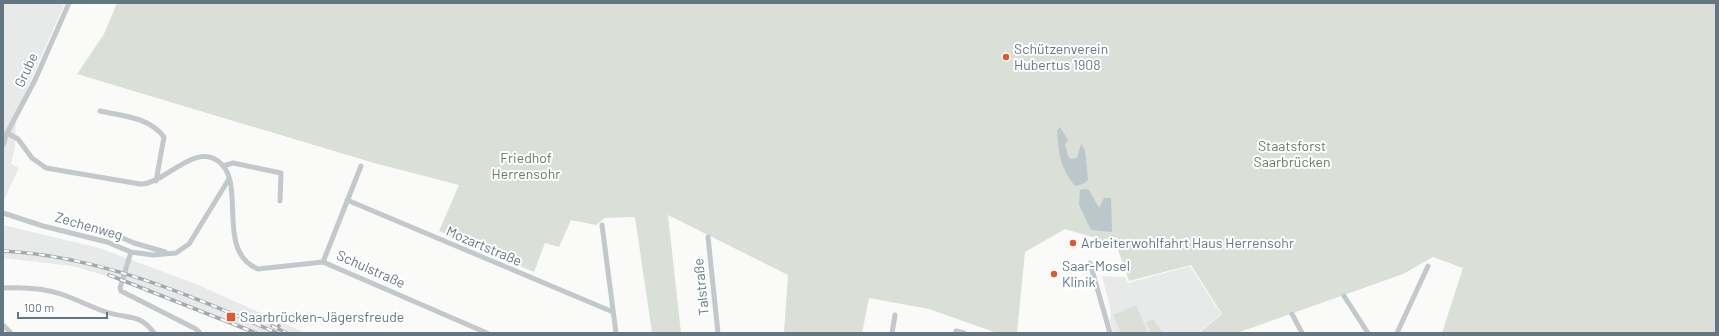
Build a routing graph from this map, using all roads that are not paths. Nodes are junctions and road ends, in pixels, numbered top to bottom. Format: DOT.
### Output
graph roads {
  1 [pos="69,3"];
  2 [pos="100,111"];
  3 [pos="7,133"];
  4 [pos="3,145"];
  5 [pos="223,166"];
  6 [pos="361,166"];
  7 [pos="229,179"];
  8 [pos="156,181"];
  9 [pos="280,200"];
  10 [pos="347,200"];
  11 [pos="3,213"];
  12 [pos="66,221"];
  13 [pos="602,225"];
  14 [pos="708,237"];
  15 [pos="131,252"];
  16 [pos="170,253"];
  17 [pos="323,262"];
  18 [pos="1090,263"];
  19 [pos="1428,266"];
  20 [pos="3,288"];
  21 [pos="1344,296"];
  22 [pos="613,312"];
  23 [pos="1292,314"];
  24 [pos="895,315"];
  25 [pos="3,325"];
  26 [pos="956,331"];
  27 [pos="11,333"];
  28 [pos="154,333"];
  29 [pos="200,333"];
  30 [pos="487,333"];
  31 [pos="616,333"];
  32 [pos="718,333"];
  33 [pos="892,333"];
  34 [pos="964,333"];
  35 [pos="1110,333"];
  36 [pos="1302,333"];
  37 [pos="1368,333"];
  38 [pos="1397,333"];
  1 -- 3 [label="street, Grube"];
  2 -- 8 [label="street"];
  3 -- 4 [label="street, Grube"];
  3 -- 8 [label="street"];
  5 -- 7 [label="street, Schulstraße"];
  5 -- 8 [label="street"];
  5 -- 9 [label="street"];
  6 -- 10 [label="street"];
  7 -- 16 [label="street, Zechenweg"];
  7 -- 17 [label="street, Schulstraße"];
  10 -- 17 [label="street"];
  10 -- 22 [label="street, Mozartstraße"];
  11 -- 15 [label="street, Zechenweg"];
  12 -- 16 [label="street, Zechenweg"];
  13 -- 22 [label="street"];
  14 -- 32 [label="street, Talstraße"];
  15 -- 16 [label="street, Zechenweg"];
  15 -- 29 [label="street"];
  17 -- 30 [label="street, Schulstraße"];
  18 -- 35 [label="street"];
  19 -- 38 [label="street"];
  20 -- 28 [label="street"];
  21 -- 37 [label="street"];
  22 -- 31 [label="street"];
  23 -- 36 [label="street"];
  24 -- 33 [label="street"];
  25 -- 27 [label="street"];
  26 -- 34 [label="street"];
}
